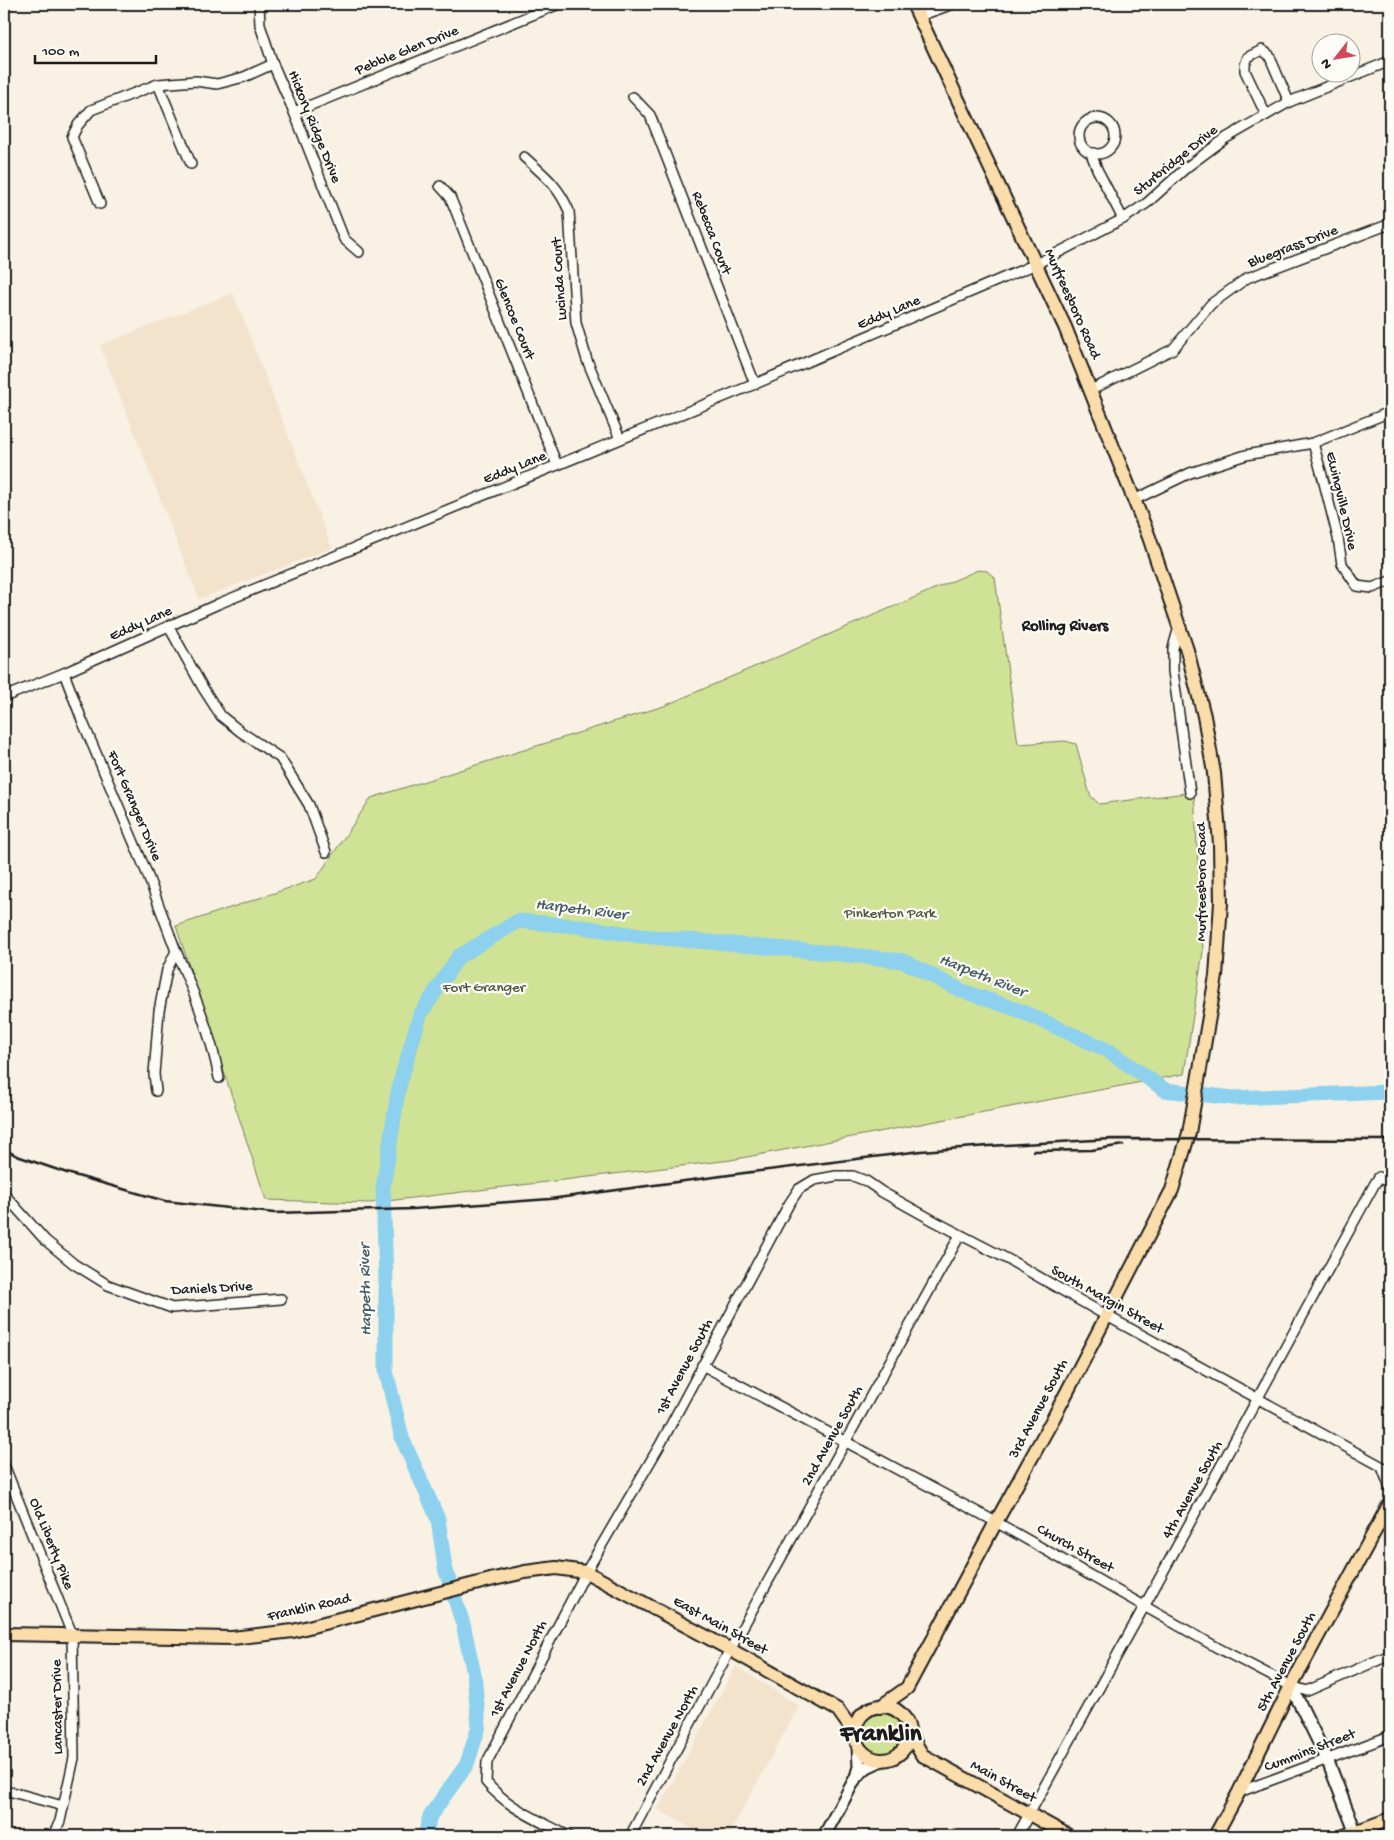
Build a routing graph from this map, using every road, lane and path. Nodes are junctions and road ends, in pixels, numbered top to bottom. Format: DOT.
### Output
graph roads {
  1 [pos="259,4"];
  2 [pos="559,4"];
  3 [pos="913,4"];
  4 [pos="953,4"];
  5 [pos="919,16"];
  6 [pos="1390,61"];
  7 [pos="273,64"];
  8 [pos="158,84"];
  9 [pos="633,96"];
  10 [pos="1289,102"];
  11 [pos="294,112"];
  12 [pos="1266,115"];
  13 [pos="1094,153"];
  14 [pos="524,157"];
  15 [pos="191,164"];
  16 [pos="440,186"];
  17 [pos="100,204"];
  18 [pos="1123,219"];
  19 [pos="1390,224"];
  20 [pos="359,252"];
  21 [pos="1036,264"];
  22 [pos="755,384"];
  23 [pos="1092,390"];
  24 [pos="1390,412"];
  25 [pos="620,439"];
  26 [pos="1313,443"];
  27 [pos="558,465"];
  28 [pos="1136,499"];
  29 [pos="1390,581"];
  30 [pos="169,627"];
  31 [pos="1180,627"];
  32 [pos="64,673"];
  33 [pos="4,697"];
  34 [pos="1190,794"];
  35 [pos="326,852"];
  36 [pos="176,952"];
  37 [pos="219,1078"];
  38 [pos="156,1090"];
  39 [pos="1188,1136"];
  40 [pos="814,1180"];
  41 [pos="1390,1183"];
  42 [pos="4,1194"];
  43 [pos="960,1235"];
  44 [pos="281,1299"];
  45 [pos="1108,1316"];
  46 [pos="702,1365"];
  47 [pos="1258,1399"];
  48 [pos="846,1442"];
  49 [pos="4,1465"];
  50 [pos="1386,1469"];
  51 [pos="1390,1488"];
  52 [pos="1390,1503"];
  53 [pos="996,1522"];
  54 [pos="586,1572"];
  55 [pos="1145,1606"];
  56 [pos="4,1634"];
  57 [pos="72,1634"];
  58 [pos="731,1650"];
  59 [pos="1390,1655"];
  60 [pos="1291,1686"];
  61 [pos="907,1688"];
  62 [pos="880,1707"];
  63 [pos="838,1710"];
  64 [pos="866,1712"];
  65 [pos="908,1729"];
  66 [pos="1390,1736"];
  67 [pos="857,1740"];
  68 [pos="922,1756"];
  69 [pos="896,1757"];
  70 [pos="1327,1759"];
  71 [pos="882,1760"];
  72 [pos="856,1777"];
  73 [pos="12,1792"];
  74 [pos="1239,1792"];
  75 [pos="63,1806"];
  76 [pos="1029,1814"];
  77 [pos="1390,1819"];
  78 [pos="1352,1835"];
  79 [pos="53,1836"];
  80 [pos="568,1836"];
  81 [pos="630,1836"];
  82 [pos="824,1836"];
  83 [pos="1017,1836"];
  84 [pos="1068,1836"];
  85 [pos="1215,1836"];
  1 -- 7 [label="street, Hickory Ridge Drive"];
  2 -- 11 [label="street, Pebble Glen Drive"];
  3 -- 5 [label="main road, Murfreesboro Road"];
  4 -- 5 [label="street"];
  5 -- 21 [label="main road, Murfreesboro Road"];
  6 -- 10 [label="street, Sturbridge Drive"];
  7 -- 8 [label="street"];
  7 -- 11 [label="street, Hickory Ridge Drive"];
  8 -- 15 [label="street"];
  8 -- 17 [label="street"];
  9 -- 22 [label="street, Rebecca Court"];
  10 -- 12 [label="street, Sturbridge Drive"];
  10 -- 12 [label="street"];
  11 -- 20 [label="street, Hickory Ridge Drive"];
  12 -- 18 [label="street, Sturbridge Drive"];
  13 -- 13 [label="street"];
  13 -- 18 [label="street"];
  14 -- 25 [label="street, Lucinda Court"];
  16 -- 27 [label="street, Glencoe Court"];
  18 -- 21 [label="street, Sturbridge Drive"];
  19 -- 23 [label="street, Bluegrass Drive"];
  21 -- 22 [label="street, Eddy Lane"];
  21 -- 23 [label="main road, Murfreesboro Road"];
  22 -- 25 [label="street, Eddy Lane"];
  23 -- 28 [label="main road, Murfreesboro Road"];
  24 -- 26 [label="street, Ewingville Drive"];
  25 -- 27 [label="street, Eddy Lane"];
  26 -- 28 [label="street, Ewingville Drive"];
  26 -- 29 [label="street, Ewingville Drive"];
  27 -- 30 [label="street, Eddy Lane"];
  28 -- 31 [label="main road, Murfreesboro Road"];
  30 -- 32 [label="street, Eddy Lane"];
  30 -- 35 [label="street"];
  31 -- 34 [label="street"];
  31 -- 39 [label="main road, Murfreesboro Road"];
  32 -- 33 [label="street, Eddy Lane"];
  32 -- 36 [label="street, Fort Granger Drive"];
  36 -- 37 [label="street, Fort Granger Drive"];
  36 -- 38 [label="street"];
  39 -- 45 [label="main road, 3rd Avenue South"];
  40 -- 43 [label="street, South Margin Street"];
  40 -- 46 [label="street, 1st Avenue South"];
  41 -- 47 [label="street, 4th Avenue South"];
  42 -- 44 [label="street, Daniels Drive"];
  43 -- 45 [label="street, South Margin Street"];
  43 -- 48 [label="street, 2nd Avenue South"];
  45 -- 47 [label="street, South Margin Street"];
  45 -- 53 [label="main road, 3rd Avenue South"];
  46 -- 48 [label="street, Church Street"];
  46 -- 54 [label="street, 1st Avenue South"];
  47 -- 50 [label="street, South Margin Street"];
  47 -- 55 [label="street, 4th Avenue South"];
  48 -- 53 [label="street, Church Street"];
  48 -- 58 [label="street, 2nd Avenue South"];
  49 -- 57 [label="street, Old Liberty Pike"];
  50 -- 51 [label="street, South Margin Street"];
  52 -- 60 [label="main road, 5th Avenue South"];
  53 -- 55 [label="street, Church Street"];
  53 -- 61 [label="main road, 3rd Avenue South"];
  54 -- 57 [label="main road, Franklin Road"];
  54 -- 58 [label="main road, East Main Street"];
  54 -- 80 [label="street, 1st Avenue North"];
  55 -- 60 [label="street, Church Street"];
  55 -- 76 [label="street, 4th Avenue South"];
  56 -- 57 [label="main road, Franklin Road"];
  57 -- 75 [label="street, Lancaster Drive"];
  58 -- 63 [label="main road, East Main Street"];
  58 -- 81 [label="street, 2nd Avenue North"];
  59 -- 60 [label="street"];
  60 -- 70 [label="main road"];
  60 -- 74 [label="main road, 5th Avenue South"];
  61 -- 62 [label="main road, 3rd Avenue South"];
  61 -- 65 [label="main road, 3rd Avenue South"];
  62 -- 64 [label="main road"];
  62 -- 65 [label="main road"];
  63 -- 64 [label="main road, East Main Street"];
  63 -- 67 [label="main road, East Main Street"];
  64 -- 67 [label="main road"];
  65 -- 68 [label="main road"];
  65 -- 69 [label="main road"];
  66 -- 70 [label="street, Cummins Street"];
  67 -- 71 [label="main road"];
  67 -- 72 [label="main road"];
  68 -- 69 [label="main road"];
  68 -- 76 [label="main road, Main Street"];
  69 -- 71 [label="main road"];
  70 -- 74 [label="street, Cummins Street"];
  70 -- 78 [label="main road"];
  71 -- 72 [label="main road"];
  72 -- 82 [label="main road"];
  73 -- 75 [label="street"];
  74 -- 85 [label="main road, 5th Avenue South"];
  75 -- 79 [label="street, Lancaster Drive"];
  76 -- 83 [label="street, 4th Avenue South"];
  76 -- 84 [label="main road, Main Street"];
  77 -- 78 [label="main road"];
}
